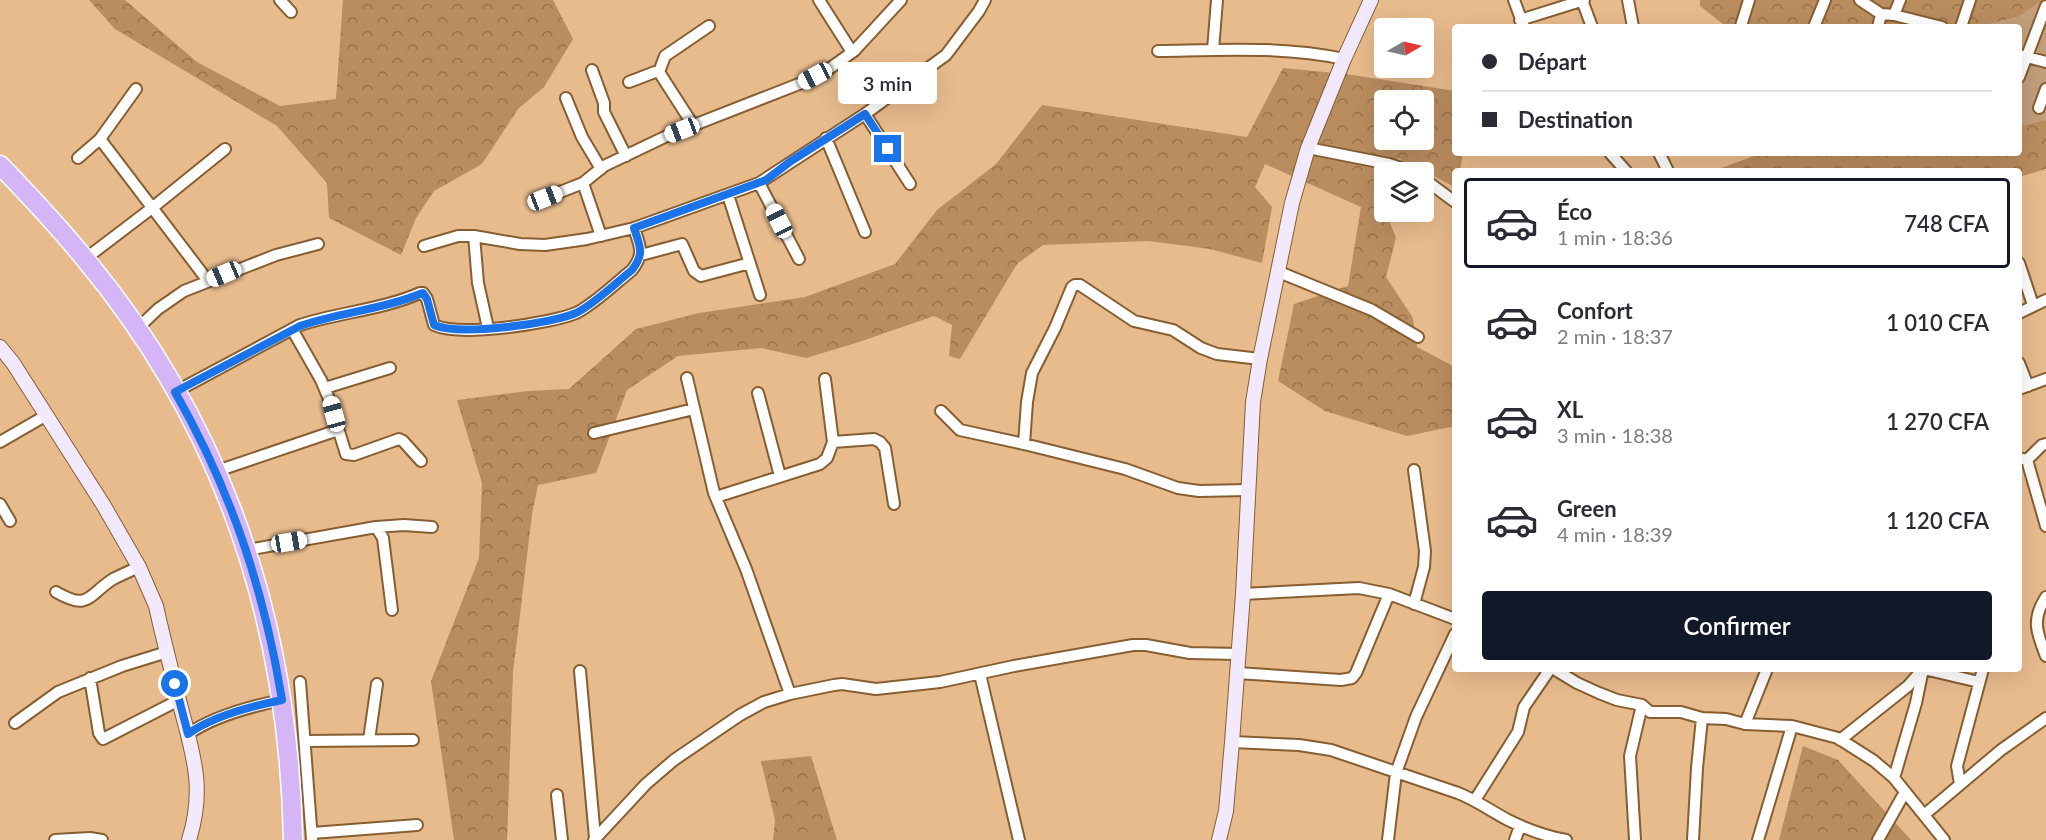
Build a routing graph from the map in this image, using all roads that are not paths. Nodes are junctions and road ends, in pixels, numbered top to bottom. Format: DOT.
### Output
graph roads {
  1 [pos="280,0"];
  2 [pos="819,0"];
  3 [pos="901,0"];
  4 [pos="985,0"];
  5 [pos="1217,0"];
  6 [pos="1371,0"];
  7 [pos="1514,0"];
  8 [pos="1583,0"];
  9 [pos="1628,0"];
  10 [pos="1749,0"];
  11 [pos="1825,0"];
  12 [pos="1860,0"];
  13 [pos="1900,0"];
  14 [pos="1970,0"];
  15 [pos="2046,6"];
  16 [pos="291,12"];
  17 [pos="1881,14"];
  18 [pos="1894,15"];
  19 [pos="1522,24"];
  20 [pos="1591,24"];
  21 [pos="1632,24"];
  22 [pos="1741,24"];
  23 [pos="1815,24"];
  24 [pos="1879,24"];
  25 [pos="1930,24"];
  26 [pos="1962,24"];
  27 [pos="709,26"];
  28 [pos="1213,50"];
  29 [pos="1158,51"];
  30 [pos="852,52"];
  31 [pos="2023,57"];
  32 [pos="1344,59"];
  33 [pos="2046,62"];
  34 [pos="592,70"];
  35 [pos="659,72"];
  36 [pos="629,82"];
  37 [pos="136,89"];
  38 [pos="2046,89"];
  39 [pos="566,98"];
  40 [pos="2039,108"];
  41 [pos="865,114"];
  42 [pos="693,125"];
  43 [pos="826,138"];
  44 [pos="100,139"];
  45 [pos="1308,148"];
  46 [pos="225,149"];
  47 [pos="626,156"];
  48 [pos="1613,156"];
  49 [pos="78,158"];
  50 [pos="1379,162"];
  51 [pos="0,165"];
  52 [pos="1623,168"];
  53 [pos="601,169"];
  54 [pos="583,183"];
  55 [pos="759,183"];
  56 [pos="910,184"];
  57 [pos="1434,186"];
  58 [pos="728,195"];
  59 [pos="545,198"];
  60 [pos="1452,200"];
  61 [pos="152,208"];
  62 [pos="634,228"];
  63 [pos="865,232"];
  64 [pos="474,236"];
  65 [pos="601,236"];
  66 [pos="318,244"];
  67 [pos="424,246"];
  68 [pos="641,255"];
  69 [pos="85,259"];
  70 [pos="799,259"];
  71 [pos="750,263"];
  72 [pos="1279,272"];
  73 [pos="2022,272"];
  74 [pos="208,281"];
  75 [pos="760,295"];
  76 [pos="2046,300"];
  77 [pos="2033,305"];
  78 [pos="2022,311"];
  79 [pos="488,328"];
  80 [pos="137,329"];
  81 [pos="292,329"];
  82 [pos="1418,337"];
  83 [pos="0,347"];
  84 [pos="1260,359"];
  85 [pos="390,368"];
  86 [pos="687,378"];
  87 [pos="825,379"];
  88 [pos="2046,379"];
  89 [pos="325,388"];
  90 [pos="2023,388"];
  91 [pos="175,392"];
  92 [pos="758,393"];
  93 [pos="694,409"];
  94 [pos="941,411"];
  95 [pos="45,416"];
  96 [pos="338,430"];
  97 [pos="594,434"];
  98 [pos="0,442"];
  99 [pos="833,442"];
  100 [pos="1024,444"];
  101 [pos="2046,444"];
  102 [pos="2023,459"];
  103 [pos="421,461"];
  104 [pos="1414,470"];
  105 [pos="217,471"];
  106 [pos="780,476"];
  107 [pos="1247,490"];
  108 [pos="716,497"];
  109 [pos="0,504"];
  110 [pos="894,504"];
  111 [pos="10,521"];
  112 [pos="376,526"];
  113 [pos="2046,526"];
  114 [pos="432,527"];
  115 [pos="247,550"];
  116 [pos="139,567"];
  117 [pos="56,591"];
  118 [pos="1243,594"];
  119 [pos="1389,594"];
  120 [pos="2046,597"];
  121 [pos="1414,604"];
  122 [pos="392,610"];
  123 [pos="1452,618"];
  124 [pos="1452,640"];
  125 [pos="167,652"];
  126 [pos="1239,654"];
  127 [pos="2046,656"];
  128 [pos="580,671"];
  129 [pos="1548,672"];
  130 [pos="1559,672"];
  131 [pos="1766,672"];
  132 [pos="1920,672"];
  133 [pos="1922,672"];
  134 [pos="1936,672"];
  135 [pos="1982,672"];
  136 [pos="1237,673"];
  137 [pos="980,674"];
  138 [pos="90,678"];
  139 [pos="300,682"];
  140 [pos="1979,682"];
  141 [pos="377,684"];
  142 [pos="790,694"];
  143 [pos="179,700"];
  144 [pos="282,700"];
  145 [pos="1642,705"];
  146 [pos="1702,718"];
  147 [pos="2046,718"];
  148 [pos="15,723"];
  149 [pos="1745,724"];
  150 [pos="1792,726"];
  151 [pos="188,734"];
  152 [pos="369,740"];
  153 [pos="414,740"];
  154 [pos="1840,740"];
  155 [pos="305,741"];
  156 [pos="1232,742"];
  157 [pos="1396,773"];
  158 [pos="1894,778"];
  159 [pos="1960,784"];
  160 [pos="1905,792"];
  161 [pos="557,795"];
  162 [pos="1475,800"];
  163 [pos="1924,815"];
  164 [pos="417,825"];
  165 [pos="1520,826"];
  166 [pos="312,836"];
  167 [pos="595,839"];
  168 [pos="55,840"];
  169 [pos="102,840"];
  170 [pos="189,840"];
  171 [pos="293,840"];
  172 [pos="562,840"];
  173 [pos="1019,840"];
  174 [pos="1219,840"];
  175 [pos="1388,840"];
  176 [pos="1515,840"];
  177 [pos="1566,840"];
  178 [pos="1635,840"];
  179 [pos="1693,840"];
  180 [pos="1758,840"];
  181 [pos="1878,840"];
  182 [pos="1944,840"];
  1 -- 16 [label="street"];
  2 -- 30 [label="street"];
  3 -- 30 [label="street"];
  4 -- 41 [label="street"];
  5 -- 28 [label="street"];
  6 -- 32 [label="street"];
  7 -- 19 [label="street"];
  8 -- 19 [label="street"];
  8 -- 20 [label="street"];
  9 -- 21 [label="street"];
  10 -- 22 [label="street"];
  11 -- 23 [label="street"];
  12 -- 17 [label="street"];
  13 -- 18 [label="street"];
  14 -- 26 [label="street"];
  15 -- 31 [label="street"];
  17 -- 18 [label="street"];
  17 -- 24 [label="street"];
  18 -- 25 [label="street"];
  27 -- 35 [label="street"];
  28 -- 29 [label="street"];
  28 -- 32 [label="street"];
  30 -- 42 [label="street"];
  31 -- 33 [label="street"];
  32 -- 45 [label="street"];
  34 -- 47 [label="street"];
  35 -- 36 [label="street"];
  35 -- 42 [label="street"];
  37 -- 44 [label="street"];
  38 -- 40 [label="street"];
  39 -- 53 [label="street"];
  41 -- 43 [label="street"];
  41 -- 56 [label="street"];
  42 -- 47 [label="street"];
  43 -- 55 [label="street"];
  43 -- 63 [label="street"];
  44 -- 49 [label="street"];
  44 -- 61 [label="street"];
  45 -- 50 [label="street"];
  45 -- 72 [label="street"];
  46 -- 61 [label="street"];
  47 -- 53 [label="street"];
  48 -- 52 [label="street"];
  51 -- 69 [label="highway"];
  53 -- 54 [label="street"];
  54 -- 59 [label="street"];
  54 -- 65 [label="street"];
  55 -- 58 [label="street"];
  55 -- 70 [label="street"];
  57 -- 60 [label="street"];
  58 -- 62 [label="street"];
  58 -- 71 [label="street"];
  61 -- 69 [label="street"];
  61 -- 74 [label="street"];
  62 -- 65 [label="street"];
  62 -- 68 [label="street"];
  64 -- 65 [label="street"];
  64 -- 67 [label="street"];
  64 -- 79 [label="street"];
  66 -- 74 [label="street"];
  68 -- 71 [label="street"];
  68 -- 79 [label="street"];
  69 -- 80 [label="highway"];
  71 -- 75 [label="street"];
  72 -- 82 [label="street"];
  72 -- 84 [label="street"];
  73 -- 77 [label="street"];
  74 -- 80 [label="street"];
  76 -- 77 [label="street"];
  77 -- 78 [label="street"];
  79 -- 81 [label="street"];
  80 -- 91 [label="highway"];
  81 -- 89 [label="street"];
  81 -- 91 [label="street"];
  83 -- 95 [label="street"];
  84 -- 100 [label="street"];
  84 -- 107 [label="street"];
  85 -- 89 [label="street"];
  86 -- 93 [label="street"];
  87 -- 99 [label="street"];
  88 -- 90 [label="street"];
  89 -- 96 [label="street"];
  91 -- 105 [label="highway"];
  92 -- 106 [label="street"];
  93 -- 97 [label="street"];
  93 -- 108 [label="street"];
  94 -- 100 [label="street"];
  95 -- 98 [label="street"];
  95 -- 116 [label="street"];
  96 -- 103 [label="street"];
  96 -- 105 [label="street"];
  99 -- 106 [label="street"];
  99 -- 110 [label="street"];
  100 -- 107 [label="street"];
  101 -- 102 [label="street"];
  102 -- 113 [label="street"];
  104 -- 121 [label="street"];
  105 -- 115 [label="highway"];
  106 -- 108 [label="street"];
  107 -- 118 [label="street"];
  108 -- 142 [label="street"];
  109 -- 111 [label="street"];
  112 -- 114 [label="street"];
  112 -- 115 [label="street"];
  112 -- 122 [label="street"];
  115 -- 144 [label="highway"];
  116 -- 117 [label="street"];
  116 -- 125 [label="street"];
  118 -- 119 [label="street"];
  118 -- 126 [label="street"];
  119 -- 121 [label="street"];
  119 -- 136 [label="street"];
  120 -- 127 [label="street"];
  121 -- 123 [label="street"];
  124 -- 157 [label="street"];
  125 -- 138 [label="street"];
  125 -- 143 [label="street"];
  126 -- 136 [label="street"];
  126 -- 137 [label="street"];
  128 -- 167 [label="street"];
  129 -- 162 [label="street"];
  130 -- 145 [label="street"];
  131 -- 149 [label="street"];
  132 -- 154 [label="street"];
  133 -- 158 [label="street"];
  134 -- 140 [label="street"];
  135 -- 140 [label="street"];
  136 -- 156 [label="street"];
  137 -- 142 [label="street"];
  137 -- 173 [label="street"];
  138 -- 143 [label="street"];
  138 -- 148 [label="street"];
  139 -- 155 [label="street"];
  140 -- 159 [label="street"];
  141 -- 152 [label="street"];
  142 -- 167 [label="street"];
  143 -- 151 [label="street"];
  144 -- 151 [label="street"];
  144 -- 171 [label="highway"];
  145 -- 146 [label="street"];
  145 -- 178 [label="street"];
  146 -- 149 [label="street"];
  146 -- 179 [label="street"];
  147 -- 159 [label="street"];
  149 -- 150 [label="street"];
  150 -- 154 [label="street"];
  150 -- 180 [label="street"];
  151 -- 170 [label="street"];
  152 -- 153 [label="street"];
  152 -- 155 [label="street"];
  154 -- 158 [label="street"];
  155 -- 166 [label="street"];
  156 -- 157 [label="street"];
  156 -- 174 [label="street"];
  157 -- 162 [label="street"];
  157 -- 175 [label="street"];
  158 -- 160 [label="street"];
  159 -- 163 [label="street"];
  160 -- 163 [label="street"];
  160 -- 181 [label="street"];
  161 -- 172 [label="street"];
  162 -- 165 [label="street"];
  163 -- 182 [label="street"];
  164 -- 166 [label="street"];
  165 -- 176 [label="street"];
  165 -- 177 [label="street"];
  168 -- 169 [label="street"];
}
